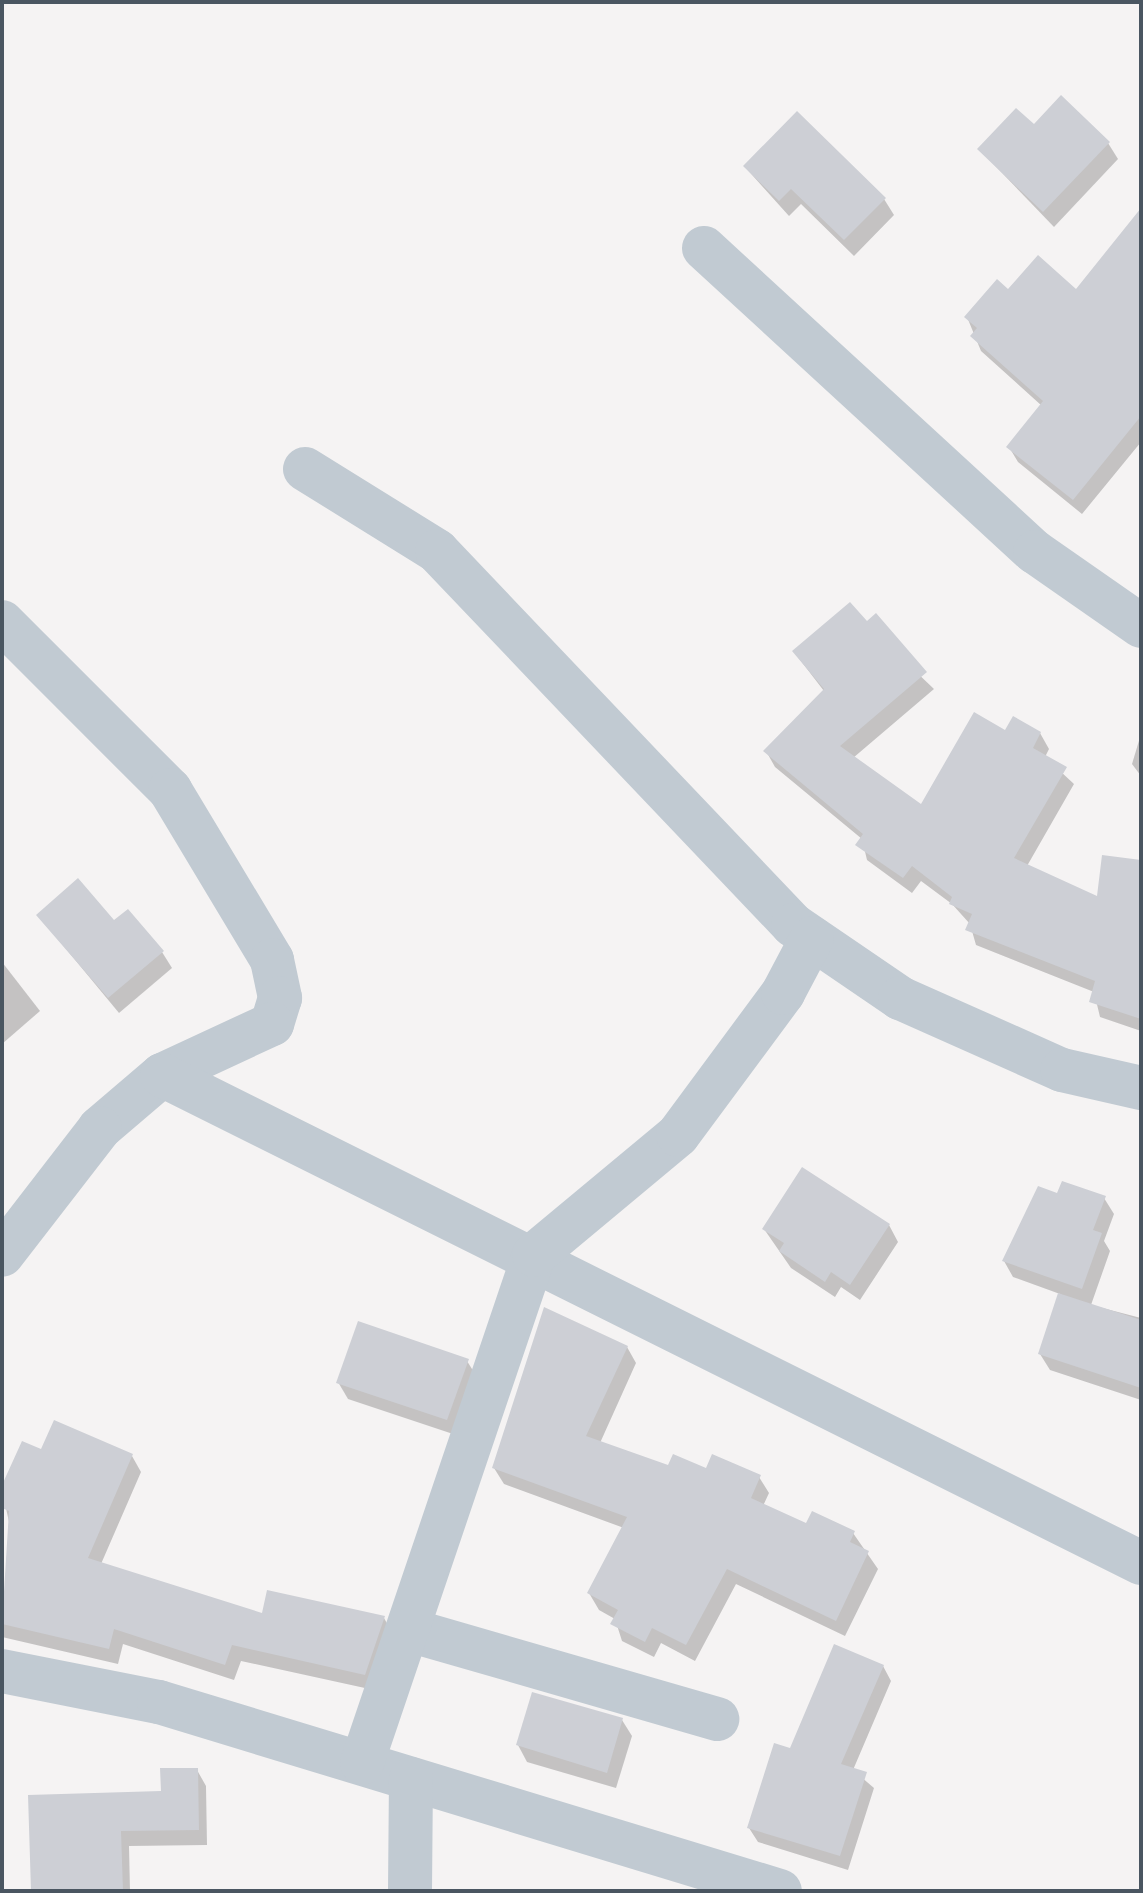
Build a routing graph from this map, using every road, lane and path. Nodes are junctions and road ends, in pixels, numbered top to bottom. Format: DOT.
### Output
graph roads {
  1 [pos="704,248"];
  2 [pos="305,469"];
  3 [pos="2,622"];
  4 [pos="1141,626"];
  5 [pos="812,938"];
  6 [pos="162,1075"];
  7 [pos="1141,1088"];
  8 [pos="2,1255"];
  9 [pos="534,1255"];
  10 [pos="1141,1563"];
  11 [pos="409,1630"];
  12 [pos="2,1671"];
  13 [pos="717,1719"];
  14 [pos="362,1763"];
  15 [pos="411,1779"];
  16 [pos="410,1891"];
  17 [pos="780,1891"];
  1 -- 4 [label="street"];
  2 -- 5 [label="street"];
  3 -- 6 [label="street"];
  5 -- 7 [label="street"];
  5 -- 9 [label="street"];
  6 -- 8 [label="street"];
  6 -- 9 [label="street"];
  9 -- 10 [label="street"];
  9 -- 11 [label="street"];
  11 -- 13 [label="street"];
  11 -- 14 [label="street"];
  12 -- 14 [label="street"];
  14 -- 15 [label="street"];
  15 -- 16 [label="street"];
  15 -- 17 [label="street"];
}
